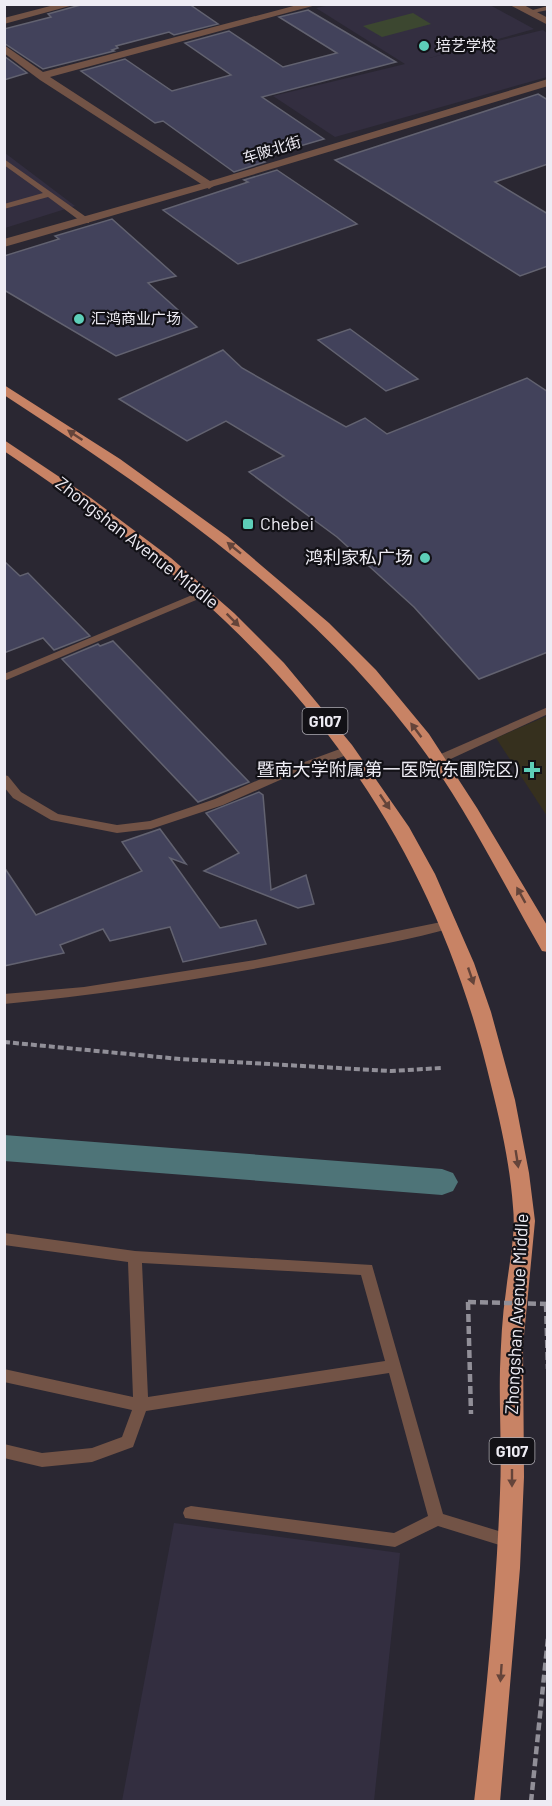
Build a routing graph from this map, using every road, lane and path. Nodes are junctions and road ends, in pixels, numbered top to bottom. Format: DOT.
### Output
graph roads {
  1 [pos="72,4"];
  2 [pos="315,4"];
  3 [pos="513,4"];
  4 [pos="548,8"];
  5 [pos="528,12"];
  6 [pos="4,21"];
  7 [pos="548,22"];
  8 [pos="4,48"];
  9 [pos="41,76"];
  10 [pos="548,82"];
  11 [pos="4,161"];
  12 [pos="209,184"];
  13 [pos="49,194"];
  14 [pos="4,207"];
  15 [pos="86,221"];
  16 [pos="4,243"];
  17 [pos="4,389"];
  18 [pos="4,444"];
  19 [pos="204,593"];
  20 [pos="4,678"];
  21 [pos="548,710"];
  22 [pos="348,750"];
  23 [pos="438,760"];
  24 [pos="4,779"];
  25 [pos="451,924"];
  26 [pos="548,946"];
  27 [pos="4,999"];
  28 [pos="4,1042"];
  29 [pos="441,1068"];
  30 [pos="4,1239"];
  31 [pos="135,1257"];
  32 [pos="547,1304"];
  33 [pos="394,1366"];
  34 [pos="548,1369"];
  35 [pos="4,1375"];
  36 [pos="141,1405"];
  37 [pos="471,1414"];
  38 [pos="4,1451"];
  39 [pos="191,1513"];
  40 [pos="437,1519"];
  41 [pos="509,1541"];
  42 [pos="548,1638"];
  43 [pos="487,1802"];
  44 [pos="531,1802"];
  1 -- 6 [label="street"];
  2 -- 9 [label="street"];
  3 -- 5 [label="street"];
  4 -- 5 [label="lane"];
  5 -- 7 [label="street"];
  8 -- 9 [label="street"];
  9 -- 12 [label="street"];
  10 -- 12 [label="street, 车陂北街"];
  11 -- 13 [label="lane"];
  12 -- 15 [label="street, 车陂北街"];
  13 -- 14 [label="lane"];
  13 -- 15 [label="lane"];
  15 -- 16 [label="street, 车陂北街"];
  23 -- 17 [label="highway, one-way"];
  18 -- 19 [label="highway, Zhongshan Avenue Middle / G107"];
  19 -- 20 [label="lane"];
  19 -- 22 [label="highway, Zhongshan Avenue Middle / G107, one-way"];
  21 -- 23 [label="lane"];
  22 -- 24 [label="lane"];
  22 -- 25 [label="highway, Zhongshan Avenue Middle / G107, one-way"];
  26 -- 23 [label="highway, one-way"];
  25 -- 27 [label="lane"];
  25 -- 41 [label="highway, Zhongshan Avenue Middle / G107, one-way"];
  28 -- 29 [label="path"];
  30 -- 31 [label="lane"];
  31 -- 33 [label="lane"];
  31 -- 36 [label="lane"];
  32 -- 34 [label="path"];
  32 -- 37 [label="path, bridge"];
  33 -- 36 [label="lane"];
  33 -- 40 [label="lane"];
  35 -- 36 [label="lane"];
  36 -- 38 [label="lane"];
  39 -- 40 [label="lane"];
  40 -- 41 [label="lane"];
  41 -- 43 [label="highway, Zhongshan Avenue Middle / G107, one-way"];
  42 -- 44 [label="path"];
}
